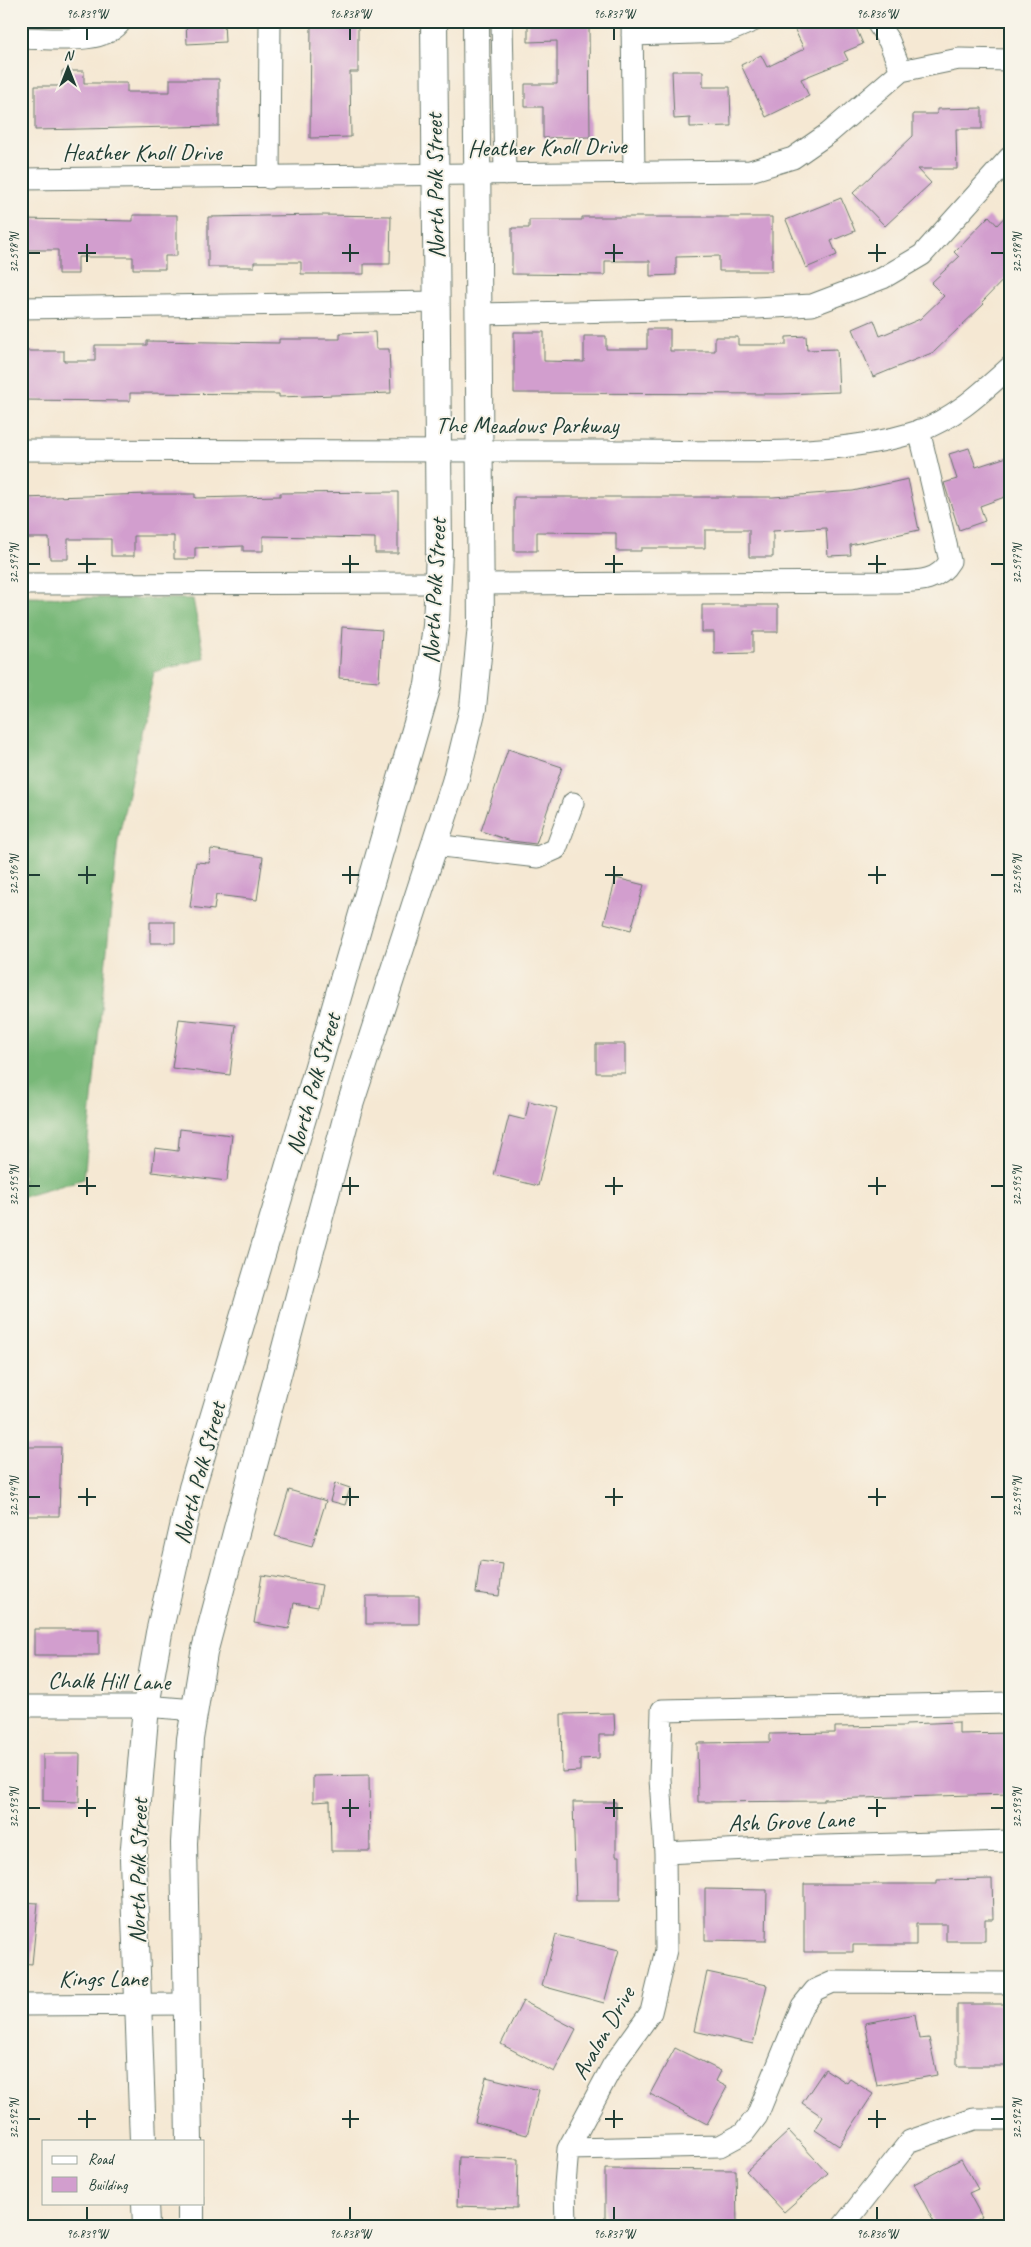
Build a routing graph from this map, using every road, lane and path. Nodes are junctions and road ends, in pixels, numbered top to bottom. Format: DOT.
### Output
graph roads {
  1 [pos="121,21"];
  2 [pos="270,21"];
  3 [pos="434,21"];
  4 [pos="476,21"];
  5 [pos="502,21"];
  6 [pos="753,21"];
  7 [pos="876,21"];
  8 [pos="632,28"];
  9 [pos="21,38"];
  10 [pos="1010,60"];
  11 [pos="901,71"];
  12 [pos="1010,156"];
  13 [pos="634,173"];
  14 [pos="476,174"];
  15 [pos="505,174"];
  16 [pos="434,175"];
  17 [pos="269,178"];
  18 [pos="21,179"];
  19 [pos="438,302"];
  20 [pos="21,308"];
  21 [pos="477,314"];
  22 [pos="1010,367"];
  23 [pos="920,430"];
  24 [pos="21,450"];
  25 [pos="438,452"];
  26 [pos="478,452"];
  27 [pos="438,583"];
  28 [pos="21,584"];
  29 [pos="480,584"];
  30 [pos="573,803"];
  31 [pos="434,845"];
  32 [pos="308,1101"];
  33 [pos="348,1111"];
  34 [pos="1010,1703"];
  35 [pos="21,1706"];
  36 [pos="146,1706"];
  37 [pos="195,1710"];
  38 [pos="1010,1841"];
  39 [pos="665,1853"];
  40 [pos="1010,1983"];
  41 [pos="138,2004"];
  42 [pos="186,2004"];
  43 [pos="21,2005"];
  44 [pos="1010,2119"];
  45 [pos="143,2140"];
  46 [pos="189,2140"];
  47 [pos="568,2149"];
  48 [pos="145,2204"];
  49 [pos="191,2204"];
  50 [pos="146,2226"];
  51 [pos="191,2226"];
  52 [pos="566,2226"];
  53 [pos="843,2226"];
  1 -- 9 [label="street"];
  2 -- 17 [label="street"];
  3 -- 16 [label="main road, North Polk Street"];
  4 -- 14 [label="main road, North Polk Street"];
  5 -- 15 [label="street"];
  6 -- 8 [label="street"];
  7 -- 11 [label="street"];
  8 -- 13 [label="street"];
  10 -- 11 [label="street, Heather Knoll Drive"];
  11 -- 13 [label="street, Heather Knoll Drive"];
  12 -- 21 [label="street"];
  13 -- 15 [label="street, Heather Knoll Drive"];
  14 -- 15 [label="street, Heather Knoll Drive"];
  14 -- 16 [label="street, Heather Knoll Drive"];
  14 -- 21 [label="main road, North Polk Street"];
  16 -- 17 [label="street, Heather Knoll Drive"];
  16 -- 19 [label="main road, North Polk Street"];
  17 -- 18 [label="street, Heather Knoll Drive"];
  19 -- 20 [label="street"];
  19 -- 25 [label="main road, North Polk Street"];
  21 -- 26 [label="main road, North Polk Street"];
  22 -- 23 [label="street, The Meadows Parkway"];
  23 -- 26 [label="street, The Meadows Parkway"];
  23 -- 29 [label="street"];
  24 -- 25 [label="street, The Meadows Parkway"];
  25 -- 26 [label="street, The Meadows Parkway"];
  25 -- 27 [label="main road, North Polk Street"];
  26 -- 29 [label="main road, North Polk Street"];
  27 -- 28 [label="street"];
  27 -- 32 [label="main road, North Polk Street"];
  29 -- 31 [label="main road, North Polk Street"];
  30 -- 31 [label="street"];
  31 -- 33 [label="main road, North Polk Street"];
  32 -- 33 [label="main road"];
  32 -- 36 [label="main road, North Polk Street"];
  33 -- 37 [label="main road, North Polk Street"];
  34 -- 39 [label="street, Avalon Drive"];
  35 -- 36 [label="street, Chalk Hill Lane"];
  36 -- 37 [label="street, Chalk Hill Lane"];
  36 -- 41 [label="main road, North Polk Street"];
  37 -- 42 [label="main road, North Polk Street"];
  38 -- 39 [label="street, Ash Grove Lane"];
  39 -- 47 [label="street, Avalon Drive"];
  40 -- 47 [label="street"];
  41 -- 42 [label="street, Kings Lane"];
  41 -- 43 [label="street, Kings Lane"];
  41 -- 45 [label="main road, North Polk Street"];
  42 -- 46 [label="main road, North Polk Street"];
  44 -- 53 [label="street"];
  47 -- 52 [label="street, Avalon Drive"];
  48 -- 50 [label="main road"];
  49 -- 51 [label="main road"];
}
